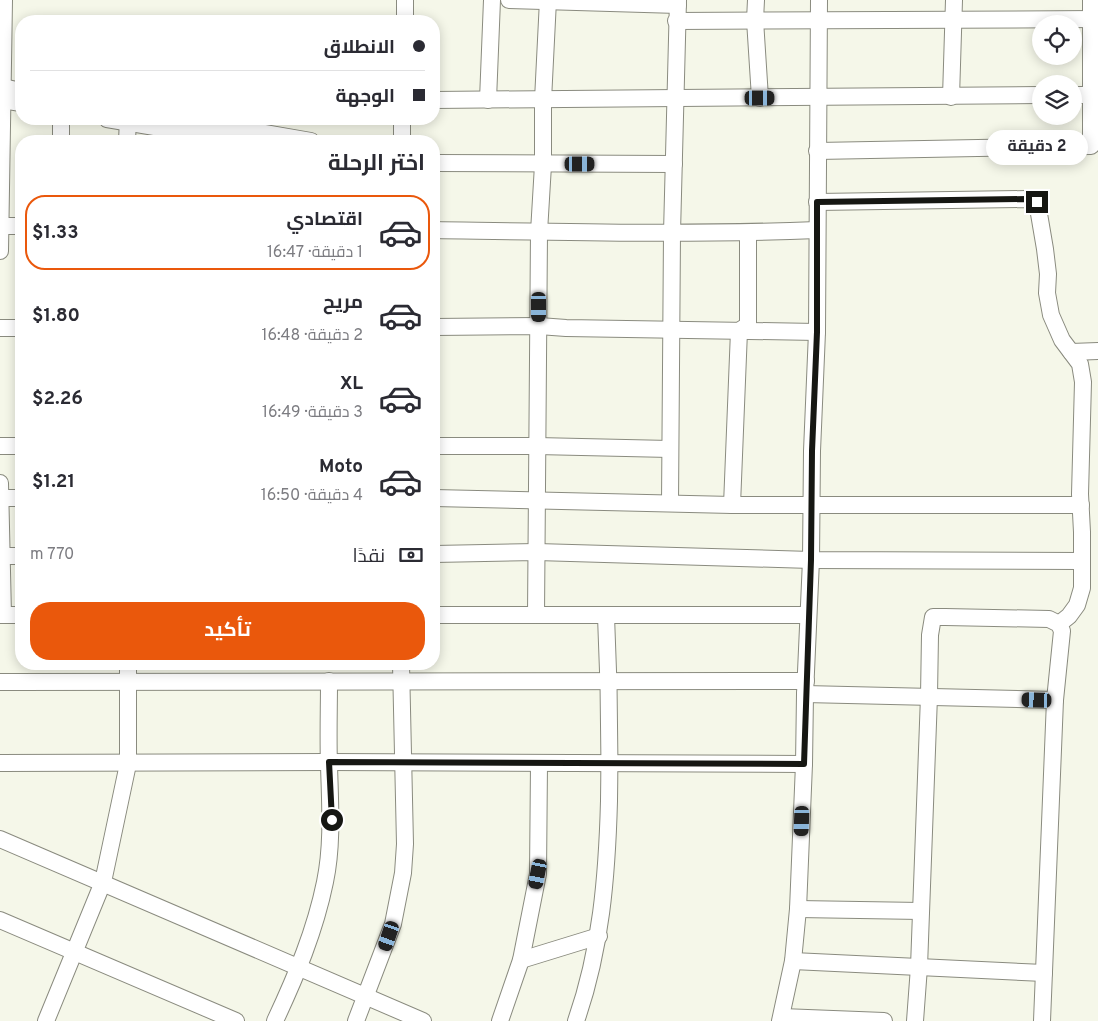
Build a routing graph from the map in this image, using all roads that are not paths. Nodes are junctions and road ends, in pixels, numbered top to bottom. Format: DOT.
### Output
graph roads {
  1 [pos="4,0"];
  2 [pos="405,0"];
  3 [pos="492,0"];
  4 [pos="509,0"];
  5 [pos="756,0"];
  6 [pos="819,0"];
  7 [pos="954,0"];
  8 [pos="1090,0"];
  9 [pos="548,1"];
  10 [pos="621,2"];
  11 [pos="677,9"];
  12 [pos="405,15"];
  13 [pos="1094,18"];
  14 [pos="954,19"];
  15 [pos="755,20"];
  16 [pos="819,20"];
  17 [pos="2,34"];
  18 [pos="15,92"];
  19 [pos="2,94"];
  20 [pos="1094,95"];
  21 [pos="1032,96"];
  22 [pos="951,97"];
  23 [pos="760,98"];
  24 [pos="817,98"];
  25 [pos="676,99"];
  26 [pos="15,100"];
  27 [pos="440,100"];
  28 [pos="488,100"];
  29 [pos="543,100"];
  30 [pos="150,125"];
  31 [pos="209,125"];
  32 [pos="205,135"];
  33 [pos="253,135"];
  34 [pos="817,151"];
  35 [pos="440,163"];
  36 [pos="674,164"];
  37 [pos="543,165"];
  38 [pos="817,202"];
  39 [pos="1,226"];
  40 [pos="15,226"];
  41 [pos="440,230"];
  42 [pos="817,230"];
  43 [pos="540,232"];
  44 [pos="672,233"];
  45 [pos="748,233"];
  46 [pos="0,251"];
  47 [pos="539,326"];
  48 [pos="440,327"];
  49 [pos="0,328"];
  50 [pos="15,328"];
  51 [pos="672,330"];
  52 [pos="739,331"];
  53 [pos="817,332"];
  54 [pos="1098,351"];
  55 [pos="1071,352"];
  56 [pos="0,446"];
  57 [pos="15,446"];
  58 [pos="440,446"];
  59 [pos="537,446"];
  60 [pos="670,449"];
  61 [pos="0,493"];
  62 [pos="15,497"];
  63 [pos="440,498"];
  64 [pos="538,501"];
  65 [pos="670,503"];
  66 [pos="812,504"];
  67 [pos="732,505"];
  68 [pos="1080,506"];
  69 [pos="537,552"];
  70 [pos="440,554"];
  71 [pos="2,556"];
  72 [pos="15,556"];
  73 [pos="811,560"];
  74 [pos="1082,562"];
  75 [pos="440,614"];
  76 [pos="1,615"];
  77 [pos="15,615"];
  78 [pos="536,615"];
  79 [pos="808,615"];
  80 [pos="606,616"];
  81 [pos="1059,624"];
  82 [pos="128,670"];
  83 [pos="401,670"];
  84 [pos="129,681"];
  85 [pos="329,681"];
  86 [pos="0,682"];
  87 [pos="401,682"];
  88 [pos="609,683"];
  89 [pos="806,687"];
  90 [pos="929,696"];
  91 [pos="1056,700"];
  92 [pos="329,762"];
  93 [pos="404,763"];
  94 [pos="0,764"];
  95 [pos="128,764"];
  96 [pos="538,764"];
  97 [pos="610,764"];
  98 [pos="804,764"];
  99 [pos="0,839"];
  100 [pos="103,882"];
  101 [pos="798,908"];
  102 [pos="921,911"];
  103 [pos="0,920"];
  104 [pos="599,936"];
  105 [pos="74,952"];
  106 [pos="521,960"];
  107 [pos="793,961"];
  108 [pos="300,967"];
  109 [pos="919,967"];
  110 [pos="1044,973"];
  111 [pos="366,996"];
  112 [pos="781,1019"];
  113 [pos="46,1021"];
  114 [pos="236,1021"];
  115 [pos="275,1021"];
  116 [pos="356,1021"];
  117 [pos="423,1021"];
  118 [pos="500,1021"];
  119 [pos="576,1021"];
  120 [pos="884,1021"];
  121 [pos="915,1021"];
  122 [pos="1042,1021"];
  1 -- 17 [label="street"];
  2 -- 12 [label="street"];
  3 -- 28 [label="street"];
  4 -- 9 [label="street"];
  5 -- 15 [label="street"];
  6 -- 16 [label="street"];
  7 -- 14 [label="street"];
  8 -- 13 [label="street"];
  9 -- 10 [label="street"];
  9 -- 29 [label="street"];
  10 -- 11 [label="street"];
  11 -- 15 [label="street"];
  11 -- 25 [label="street"];
  13 -- 14 [label="street"];
  13 -- 20 [label="street"];
  14 -- 16 [label="street"];
  14 -- 22 [label="street"];
  15 -- 16 [label="street"];
  15 -- 23 [label="street"];
  16 -- 24 [label="street"];
  17 -- 19 [label="street"];
  18 -- 19 [label="street"];
  19 -- 26 [label="street"];
  19 -- 39 [label="street"];
  20 -- 34 [label="street"];
  21 -- 22 [label="street"];
  22 -- 24 [label="street"];
  23 -- 24 [label="street"];
  23 -- 25 [label="street"];
  24 -- 34 [label="street"];
  25 -- 29 [label="street"];
  25 -- 36 [label="street"];
  27 -- 28 [label="street"];
  28 -- 29 [label="street"];
  29 -- 37 [label="street"];
  30 -- 32 [label="street"];
  31 -- 33 [label="street"];
  34 -- 38 [label="street"];
  35 -- 37 [label="street"];
  36 -- 37 [label="street"];
  36 -- 44 [label="street"];
  37 -- 43 [label="street"];
  38 -- 42 [label="street"];
  38 -- 55 [label="street"];
  39 -- 40 [label="street"];
  39 -- 46 [label="street"];
  41 -- 43 [label="street"];
  42 -- 45 [label="street"];
  42 -- 53 [label="street"];
  43 -- 44 [label="street"];
  43 -- 47 [label="street"];
  44 -- 45 [label="street"];
  44 -- 51 [label="street"];
  45 -- 52 [label="street"];
  47 -- 48 [label="street"];
  47 -- 51 [label="street"];
  47 -- 59 [label="street"];
  49 -- 50 [label="street"];
  51 -- 52 [label="street"];
  51 -- 60 [label="street"];
  52 -- 53 [label="street"];
  52 -- 67 [label="street"];
  53 -- 66 [label="street"];
  54 -- 55 [label="street"];
  55 -- 68 [label="street"];
  56 -- 57 [label="street"];
  58 -- 59 [label="street"];
  59 -- 60 [label="street"];
  59 -- 64 [label="street"];
  60 -- 65 [label="street"];
  61 -- 62 [label="street"];
  61 -- 71 [label="street"];
  63 -- 64 [label="street"];
  64 -- 65 [label="street"];
  64 -- 69 [label="street"];
  65 -- 67 [label="street"];
  66 -- 67 [label="street"];
  66 -- 68 [label="street"];
  66 -- 73 [label="street"];
  68 -- 74 [label="street"];
  69 -- 70 [label="street"];
  69 -- 73 [label="street"];
  69 -- 78 [label="street"];
  71 -- 72 [label="street"];
  71 -- 76 [label="street"];
  73 -- 74 [label="street"];
  73 -- 79 [label="street"];
  74 -- 81 [label="street"];
  75 -- 78 [label="street"];
  76 -- 77 [label="street"];
  78 -- 80 [label="street"];
  79 -- 80 [label="street"];
  79 -- 89 [label="street"];
  80 -- 88 [label="street"];
  81 -- 90 [label="street"];
  81 -- 91 [label="street"];
  82 -- 84 [label="street"];
  83 -- 87 [label="street"];
  84 -- 85 [label="street"];
  84 -- 86 [label="street"];
  84 -- 95 [label="street"];
  85 -- 87 [label="street"];
  85 -- 92 [label="street"];
  87 -- 88 [label="street"];
  87 -- 93 [label="street"];
  88 -- 89 [label="street"];
  88 -- 97 [label="street"];
  89 -- 90 [label="street"];
  89 -- 98 [label="street"];
  90 -- 91 [label="street"];
  90 -- 102 [label="street"];
  91 -- 110 [label="street"];
  92 -- 93 [label="street"];
  92 -- 95 [label="street"];
  92 -- 108 [label="street"];
  93 -- 96 [label="street"];
  93 -- 111 [label="street"];
  94 -- 95 [label="street"];
  95 -- 100 [label="street"];
  96 -- 97 [label="street"];
  96 -- 106 [label="street"];
  97 -- 98 [label="street"];
  97 -- 104 [label="street"];
  98 -- 101 [label="street"];
  99 -- 100 [label="street"];
  100 -- 105 [label="street"];
  100 -- 108 [label="street"];
  101 -- 102 [label="street"];
  101 -- 107 [label="street"];
  102 -- 109 [label="street"];
  103 -- 105 [label="street"];
  104 -- 106 [label="street"];
  104 -- 119 [label="street"];
  105 -- 113 [label="street"];
  105 -- 114 [label="street"];
  106 -- 118 [label="street"];
  107 -- 109 [label="street"];
  107 -- 112 [label="street"];
  108 -- 111 [label="street"];
  108 -- 115 [label="street"];
  109 -- 110 [label="street"];
  109 -- 121 [label="street"];
  110 -- 122 [label="street"];
  111 -- 116 [label="street"];
  111 -- 117 [label="street"];
  112 -- 120 [label="street"];
}
